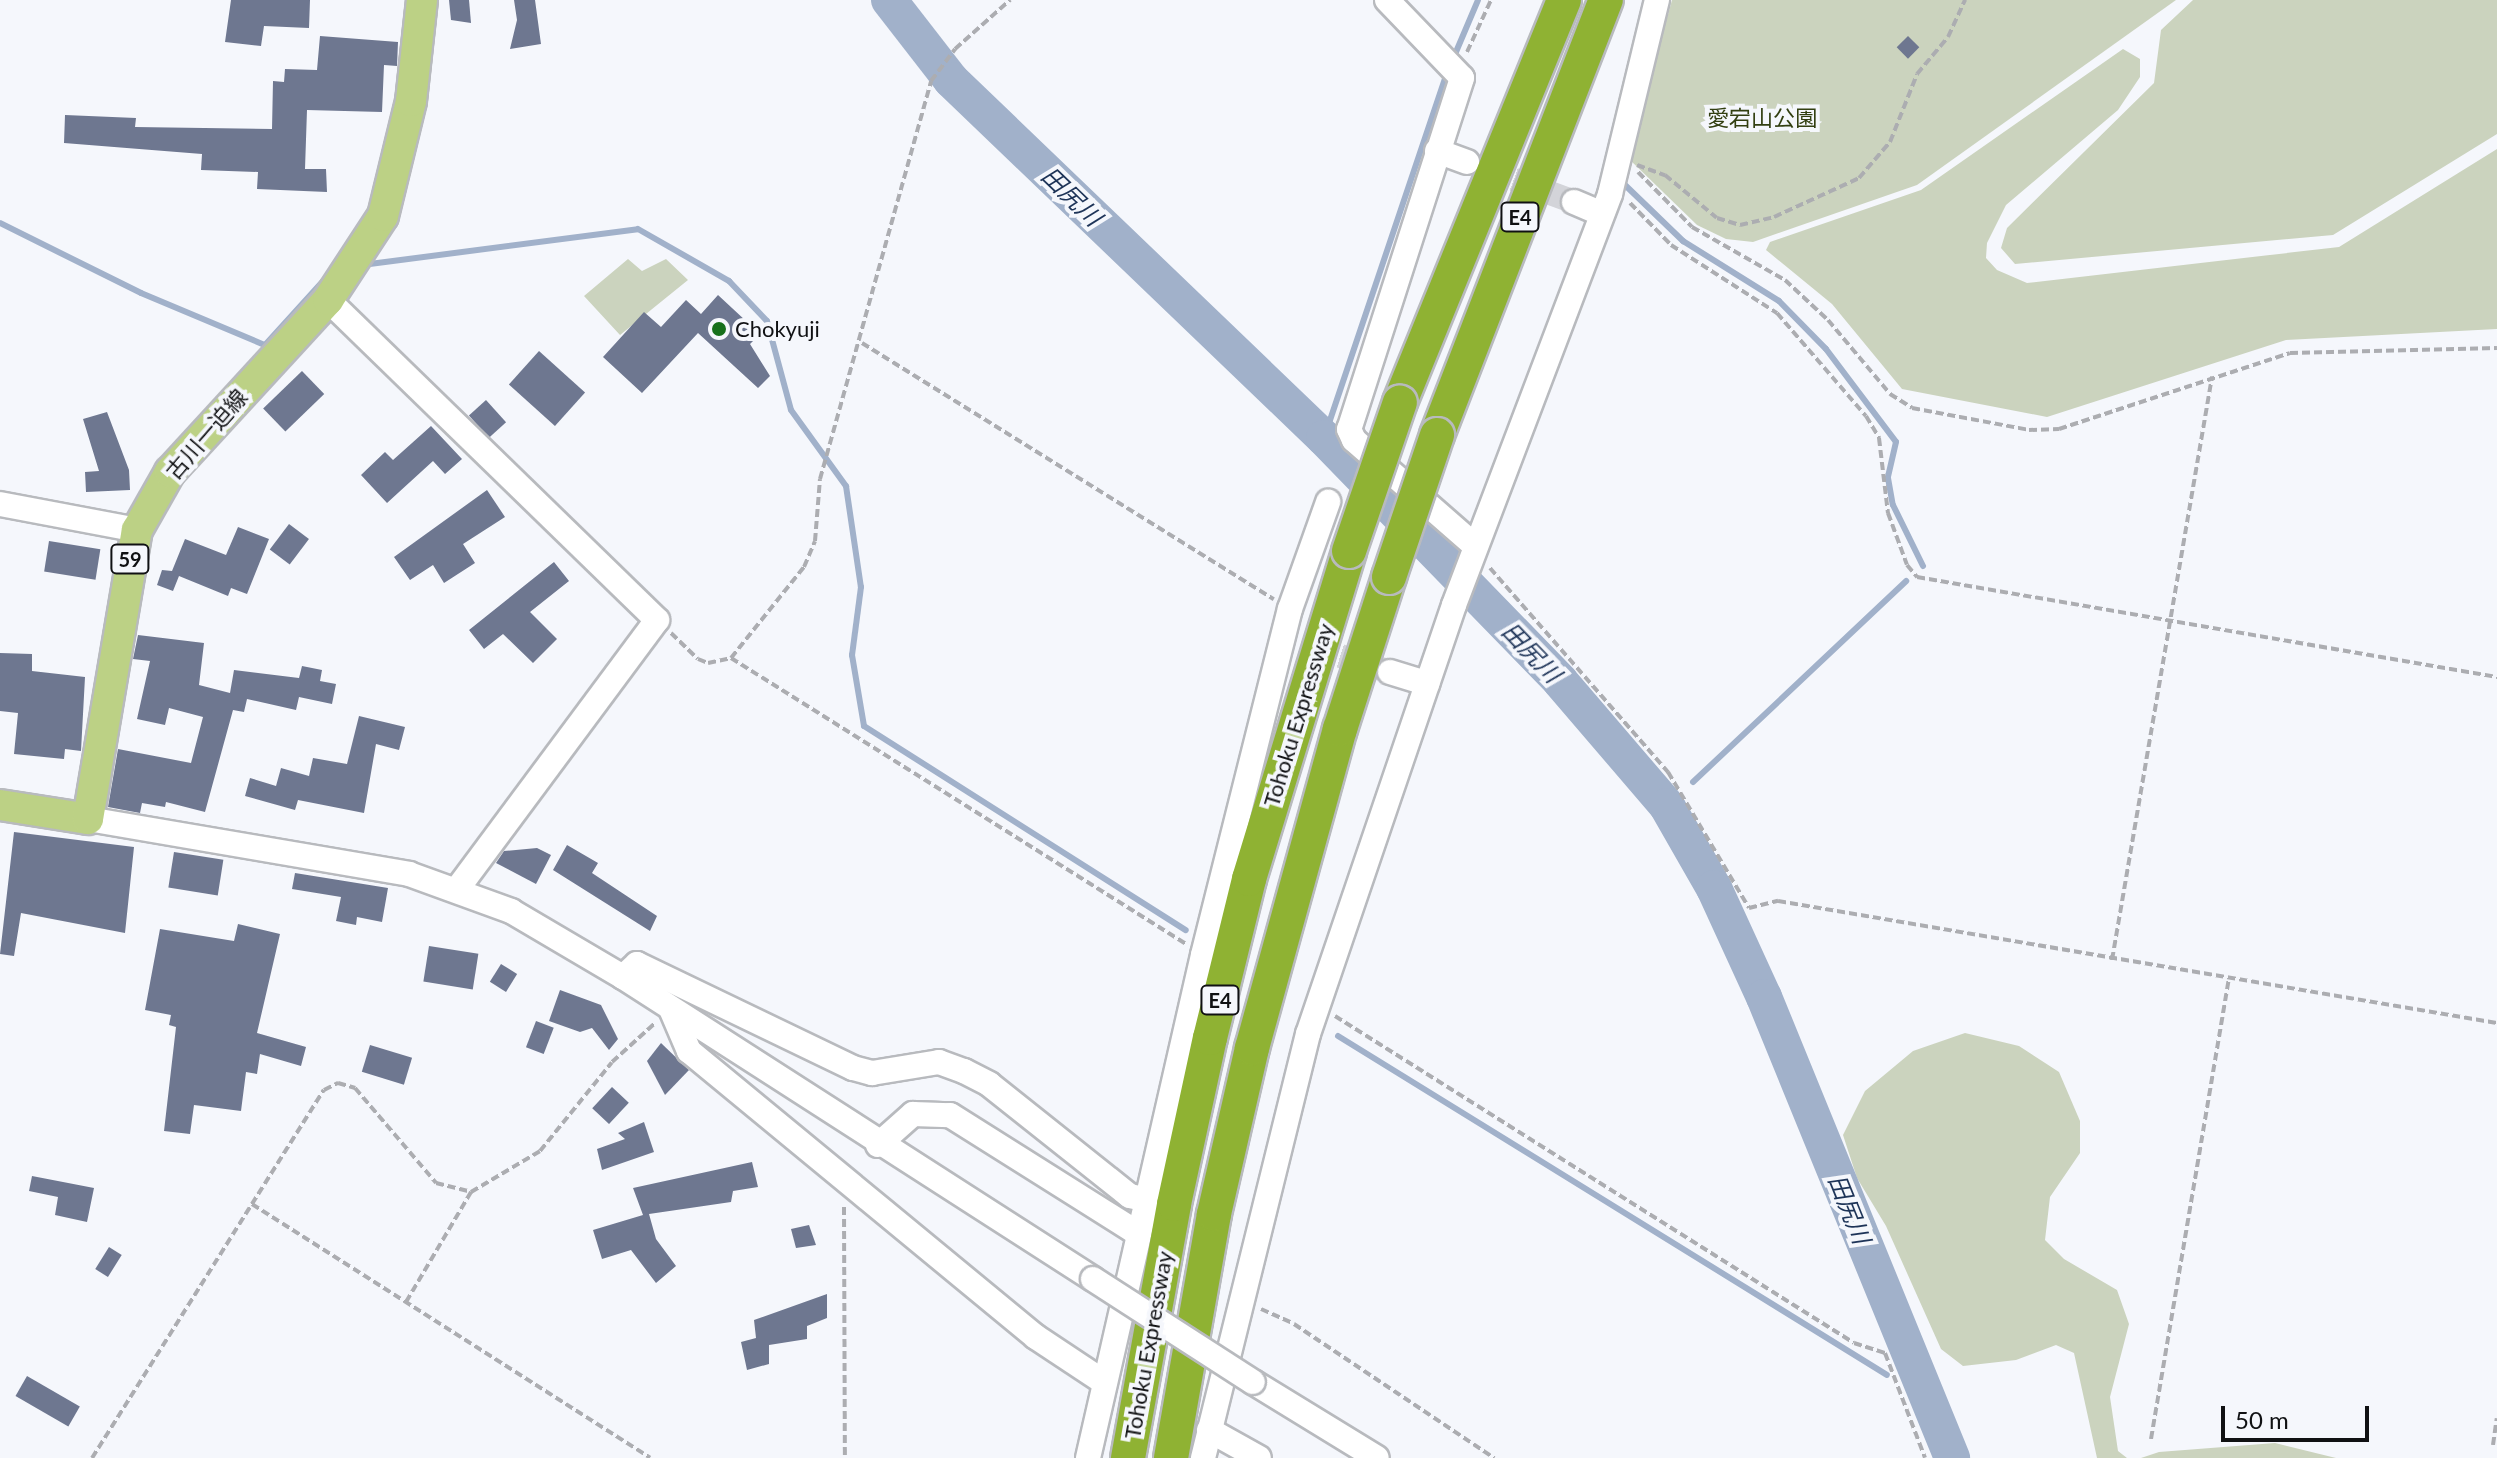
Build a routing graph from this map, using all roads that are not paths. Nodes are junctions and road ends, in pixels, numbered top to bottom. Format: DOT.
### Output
graph roads {
  1 [pos="422,0"];
  2 [pos="1387,0"];
  3 [pos="1564,0"];
  4 [pos="1606,0"];
  5 [pos="1657,0"];
  6 [pos="1437,151"];
  7 [pos="1467,162"];
  8 [pos="1574,202"];
  9 [pos="1606,204"];
  10 [pos="334,290"];
  11 [pos="1328,502"];
  12 [pos="0,504"];
  13 [pos="137,530"];
  14 [pos="1473,552"];
  15 [pos="1390,672"];
  16 [pos="1427,683"];
  17 [pos="0,805"];
  18 [pos="88,819"];
  19 [pos="458,888"];
  20 [pos="623,977"];
  21 [pos="671,1009"];
  22 [pos="878,1145"];
  23 [pos="1143,1199"];
  24 [pos="1136,1232"];
  25 [pos="1104,1382"];
  26 [pos="1209,1430"];
  27 [pos="1088,1458"];
  28 [pos="1128,1458"];
  29 [pos="1171,1458"];
  30 [pos="1203,1458"];
  31 [pos="1259,1458"];
  32 [pos="1377,1458"];
  1 -- 10 [label="main road, 古川一迫線 / 59"];
  2 -- 6 [label="street"];
  3 -- 28 [label="highway, Tohoku Expressway / E4, bridge"];
  4 -- 29 [label="highway, Tohoku Expressway / E4, bridge"];
  5 -- 9 [label="street"];
  6 -- 7 [label="street"];
  6 -- 14 [label="street"];
  8 -- 9 [label="street"];
  9 -- 14 [label="street"];
  10 -- 13 [label="main road, 古川一迫線 / 59"];
  10 -- 19 [label="street"];
  11 -- 23 [label="street"];
  12 -- 13 [label="street"];
  13 -- 18 [label="main road, 古川一迫線 / 59"];
  14 -- 16 [label="street"];
  15 -- 16 [label="street"];
  16 -- 26 [label="street"];
  17 -- 18 [label="main road"];
  18 -- 19 [label="street"];
  19 -- 20 [label="street"];
  20 -- 21 [label="street"];
  20 -- 23 [label="street"];
  21 -- 22 [label="street"];
  21 -- 25 [label="street"];
  22 -- 24 [label="street"];
  22 -- 32 [label="street, bridge"];
  23 -- 24 [label="street"];
  24 -- 25 [label="street"];
  25 -- 27 [label="street"];
  26 -- 30 [label="street"];
  26 -- 31 [label="street"];
}
